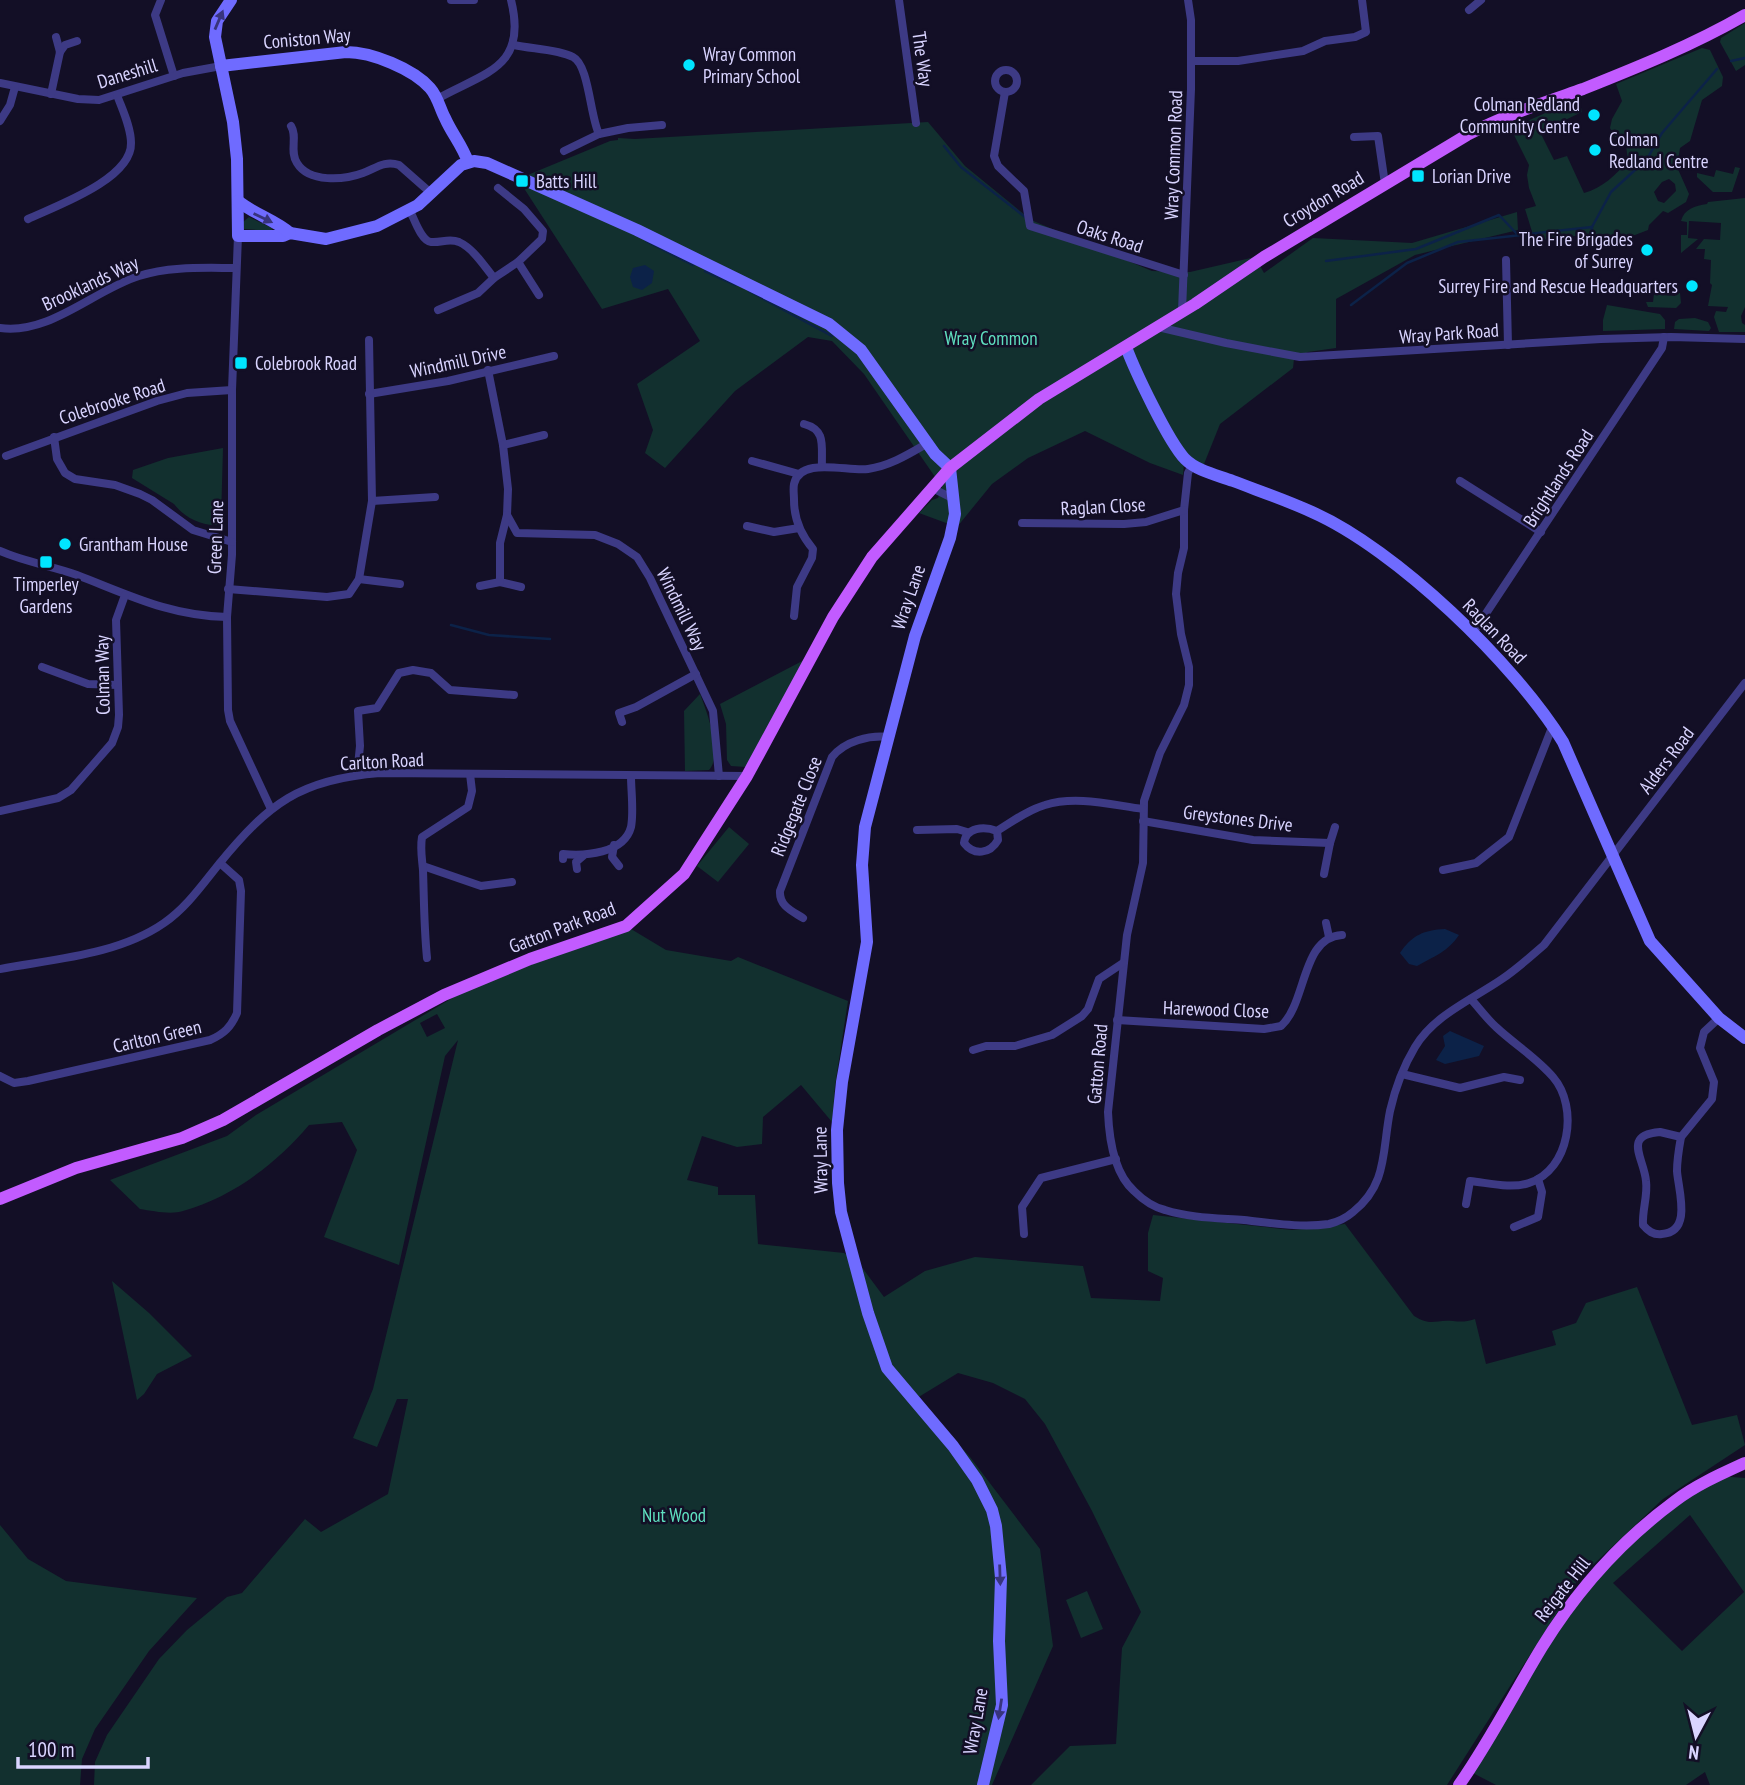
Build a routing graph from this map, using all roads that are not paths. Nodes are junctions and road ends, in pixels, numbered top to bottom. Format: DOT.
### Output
graph roads {
  1 [pos="161,0"];
  2 [pos="231,0"];
  3 [pos="451,0"];
  4 [pos="474,0"];
  5 [pos="511,0"];
  6 [pos="899,0"];
  7 [pos="1188,0"];
  8 [pos="1362,0"];
  9 [pos="1481,0"];
  10 [pos="1469,10"];
  11 [pos="1745,15"];
  12 [pos="56,37"];
  13 [pos="77,41"];
  14 [pos="514,45"];
  15 [pos="60,52"];
  16 [pos="1192,61"];
  17 [pos="221,66"];
  18 [pos="174,76"];
  19 [pos="0,83"];
  20 [pos="15,87"];
  21 [pos="1005,92"];
  22 [pos="51,94"];
  23 [pos="117,95"];
  24 [pos="437,99"];
  25 [pos="0,121"];
  26 [pos="916,123"];
  27 [pos="662,125"];
  28 [pos="291,126"];
  29 [pos="599,134"];
  30 [pos="1354,137"];
  31 [pos="564,151"];
  32 [pos="468,162"];
  33 [pos="1385,184"];
  34 [pos="498,188"];
  35 [pos="432,194"];
  36 [pos="238,201"];
  37 [pos="410,211"];
  38 [pos="28,219"];
  39 [pos="290,233"];
  40 [pos="238,236"];
  41 [pos="1506,260"];
  42 [pos="518,262"];
  43 [pos="236,268"];
  44 [pos="1184,275"];
  45 [pos="494,278"];
  46 [pos="539,295"];
  47 [pos="438,310"];
  48 [pos="1182,312"];
  49 [pos="1158,327"];
  50 [pos="0,328"];
  51 [pos="1664,337"];
  52 [pos="1745,339"];
  53 [pos="369,340"];
  54 [pos="1508,345"];
  55 [pos="1126,347"];
  56 [pos="554,356"];
  57 [pos="488,370"];
  58 [pos="232,390"];
  59 [pos="369,394"];
  60 [pos="804,424"];
  61 [pos="544,435"];
  62 [pos="54,437"];
  63 [pos="928,443"];
  64 [pos="503,445"];
  65 [pos="6,456"];
  66 [pos="752,461"];
  67 [pos="1192,465"];
  68 [pos="822,467"];
  69 [pos="950,468"];
  70 [pos="799,474"];
  71 [pos="1460,481"];
  72 [pos="932,488"];
  73 [pos="435,497"];
  74 [pos="372,501"];
  75 [pos="956,504"];
  76 [pos="1184,510"];
  77 [pos="507,515"];
  78 [pos="1022,523"];
  79 [pos="747,526"];
  80 [pos="799,528"];
  81 [pos="1541,532"];
  82 [pos="517,533"];
  83 [pos="232,542"];
  84 [pos="500,543"];
  85 [pos="0,551"];
  86 [pos="359,579"];
  87 [pos="500,582"];
  88 [pos="400,584"];
  89 [pos="480,586"];
  90 [pos="521,587"];
  91 [pos="228,589"];
  92 [pos="125,595"];
  93 [pos="794,616"];
  94 [pos="227,617"];
  95 [pos="1473,634"];
  96 [pos="42,667"];
  97 [pos="696,674"];
  98 [pos="1745,683"];
  99 [pos="118,685"];
  100 [pos="514,695"];
  101 [pos="618,713"];
  102 [pos="1553,725"];
  103 [pos="889,737"];
  104 [pos="470,774"];
  105 [pos="357,775"];
  106 [pos="631,776"];
  107 [pos="719,776"];
  108 [pos="747,776"];
  109 [pos="271,808"];
  110 [pos="1143,809"];
  111 [pos="0,811"];
  112 [pos="1143,821"];
  113 [pos="1335,827"];
  114 [pos="917,830"];
  115 [pos="997,831"];
  116 [pos="967,832"];
  117 [pos="1330,843"];
  118 [pos="614,845"];
  119 [pos="583,856"];
  120 [pos="1613,856"];
  121 [pos="563,859"];
  122 [pos="220,863"];
  123 [pos="423,866"];
  124 [pos="619,866"];
  125 [pos="577,869"];
  126 [pos="1443,870"];
  127 [pos="1324,874"];
  128 [pos="512,882"];
  129 [pos="803,918"];
  130 [pos="1326,923"];
  131 [pos="1342,935"];
  132 [pos="1329,937"];
  133 [pos="427,958"];
  134 [pos="1123,963"];
  135 [pos="0,969"];
  136 [pos="1471,999"];
  137 [pos="1719,1018"];
  138 [pos="1117,1020"];
  139 [pos="1745,1038"];
  140 [pos="973,1050"];
  141 [pos="1402,1074"];
  142 [pos="0,1076"];
  143 [pos="1520,1080"];
  144 [pos="1681,1137"];
  145 [pos="1116,1159"];
  146 [pos="1538,1179"];
  147 [pos="0,1199"];
  148 [pos="1466,1204"];
  149 [pos="1514,1227"];
  150 [pos="1024,1234"];
  151 [pos="1745,1463"];
  152 [pos="983,1785"];
  153 [pos="1459,1785"];
  1 -- 18 [label="street"];
  17 -- 2 [label="street, one-way"];
  3 -- 4 [label="street"];
  5 -- 14 [label="street"];
  6 -- 26 [label="street, The Way"];
  7 -- 16 [label="street, Wray Common Road"];
  8 -- 16 [label="street"];
  9 -- 10 [label="street"];
  11 -- 33 [label="main road, Croydon Road"];
  12 -- 15 [label="street"];
  13 -- 15 [label="street"];
  14 -- 24 [label="street"];
  14 -- 29 [label="street"];
  15 -- 22 [label="street"];
  16 -- 44 [label="street, Wray Common Road"];
  17 -- 18 [label="street, Daneshill"];
  17 -- 24 [label="street, Coniston Way"];
  17 -- 36 [label="street"];
  18 -- 23 [label="street, Daneshill"];
  19 -- 20 [label="street, Daneshill"];
  20 -- 22 [label="street, Daneshill"];
  20 -- 25 [label="street"];
  21 -- 44 [label="street, Oaks Road"];
  22 -- 23 [label="street, Daneshill"];
  23 -- 38 [label="street"];
  24 -- 32 [label="street, Coniston Way"];
  27 -- 29 [label="street"];
  28 -- 35 [label="street"];
  29 -- 31 [label="street"];
  30 -- 33 [label="street"];
  32 -- 35 [label="street"];
  32 -- 63 [label="street"];
  33 -- 48 [label="main road, Croydon Road"];
  34 -- 42 [label="street"];
  35 -- 37 [label="street"];
  36 -- 39 [label="street, one-way"];
  36 -- 40 [label="street"];
  37 -- 39 [label="street"];
  37 -- 45 [label="street"];
  39 -- 40 [label="street"];
  40 -- 43 [label="street, Green Lane"];
  41 -- 54 [label="street"];
  42 -- 45 [label="street"];
  42 -- 46 [label="street"];
  43 -- 50 [label="street, Brooklands Way"];
  43 -- 58 [label="street, Green Lane"];
  44 -- 48 [label="street, Wray Common Road"];
  45 -- 47 [label="street"];
  48 -- 49 [label="main road, Croydon Road"];
  49 -- 54 [label="street, Wray Park Road"];
  49 -- 55 [label="main road, Croydon Road"];
  51 -- 52 [label="street, Wray Park Road"];
  51 -- 54 [label="street, Wray Park Road"];
  51 -- 81 [label="street, Brightlands Road"];
  53 -- 59 [label="street"];
  55 -- 67 [label="street"];
  55 -- 69 [label="main road, Croydon Road"];
  56 -- 57 [label="street, Windmill Drive"];
  57 -- 59 [label="street, Windmill Drive"];
  57 -- 64 [label="street"];
  58 -- 62 [label="street, Colebrooke Road"];
  58 -- 83 [label="street, Green Lane"];
  59 -- 74 [label="street"];
  60 -- 68 [label="street"];
  61 -- 64 [label="street"];
  62 -- 65 [label="street, Colebrooke Road"];
  62 -- 83 [label="street"];
  63 -- 68 [label="street"];
  63 -- 69 [label="street"];
  64 -- 77 [label="street"];
  66 -- 70 [label="street"];
  67 -- 76 [label="street, Gatton Road"];
  67 -- 95 [label="street, Raglan Road"];
  68 -- 70 [label="street"];
  69 -- 72 [label="main road, Gatton Park Road"];
  69 -- 75 [label="street, Wray Lane"];
  70 -- 80 [label="street"];
  71 -- 81 [label="street"];
  72 -- 75 [label="street"];
  72 -- 108 [label="main road, Gatton Park Road"];
  73 -- 74 [label="street"];
  74 -- 86 [label="street"];
  75 -- 103 [label="street, Wray Lane"];
  76 -- 78 [label="street, Raglan Close"];
  76 -- 110 [label="street, Gatton Road"];
  77 -- 82 [label="street"];
  77 -- 84 [label="street"];
  79 -- 80 [label="street"];
  80 -- 93 [label="street"];
  81 -- 95 [label="street, Brightlands Road"];
  82 -- 84 [label="street"];
  82 -- 97 [label="street, Windmill Way"];
  83 -- 91 [label="street, Green Lane"];
  84 -- 87 [label="street"];
  85 -- 92 [label="street"];
  86 -- 88 [label="street"];
  86 -- 91 [label="street"];
  87 -- 89 [label="street"];
  87 -- 90 [label="street"];
  91 -- 94 [label="street, Green Lane"];
  92 -- 94 [label="street"];
  92 -- 99 [label="street, Colman Way"];
  94 -- 109 [label="street, Green Lane"];
  95 -- 102 [label="street, Raglan Road"];
  96 -- 99 [label="street"];
  97 -- 101 [label="street"];
  97 -- 107 [label="street, Windmill Way"];
  98 -- 120 [label="street, Alders Road"];
  99 -- 111 [label="street, Colman Way"];
  100 -- 105 [label="street"];
  102 -- 120 [label="street, Raglan Road"];
  102 -- 126 [label="street"];
  103 -- 129 [label="street, Ridgegate Close"];
  103 -- 152 [label="street, Wray Lane, one-way"];
  104 -- 105 [label="street, Carlton Road"];
  104 -- 106 [label="street, Carlton Road"];
  104 -- 123 [label="street"];
  105 -- 109 [label="street, Carlton Road"];
  106 -- 107 [label="street, Carlton Road"];
  106 -- 118 [label="street"];
  107 -- 108 [label="street, Carlton Road"];
  108 -- 147 [label="main road, Gatton Park Road"];
  109 -- 122 [label="street, Carlton Road"];
  110 -- 112 [label="street, Gatton Road"];
  110 -- 115 [label="street"];
  112 -- 117 [label="street, Greystones Drive"];
  112 -- 134 [label="street, Gatton Road"];
  113 -- 117 [label="street"];
  114 -- 116 [label="street"];
  115 -- 116 [label="street"];
  115 -- 116 [label="street"];
  117 -- 127 [label="street"];
  118 -- 119 [label="street"];
  118 -- 124 [label="street"];
  119 -- 121 [label="street"];
  119 -- 125 [label="street"];
  120 -- 136 [label="street, Gatton Road"];
  120 -- 137 [label="street, Raglan Road"];
  122 -- 135 [label="street, Carlton Road"];
  122 -- 142 [label="street, Carlton Green"];
  123 -- 128 [label="street"];
  123 -- 133 [label="street"];
  130 -- 132 [label="street"];
  131 -- 132 [label="street"];
  132 -- 138 [label="street, Harewood Close"];
  134 -- 138 [label="street, Gatton Road"];
  134 -- 140 [label="street"];
  136 -- 141 [label="street, Gatton Road"];
  136 -- 146 [label="street"];
  137 -- 139 [label="street, Raglan Road"];
  137 -- 144 [label="street"];
  138 -- 145 [label="street, Gatton Road"];
  141 -- 143 [label="street"];
  141 -- 145 [label="street, Gatton Road"];
  144 -- 144 [label="street"];
  145 -- 150 [label="street"];
  146 -- 148 [label="street"];
  146 -- 149 [label="street"];
  151 -- 153 [label="main road, Reigate Hill"];
}
